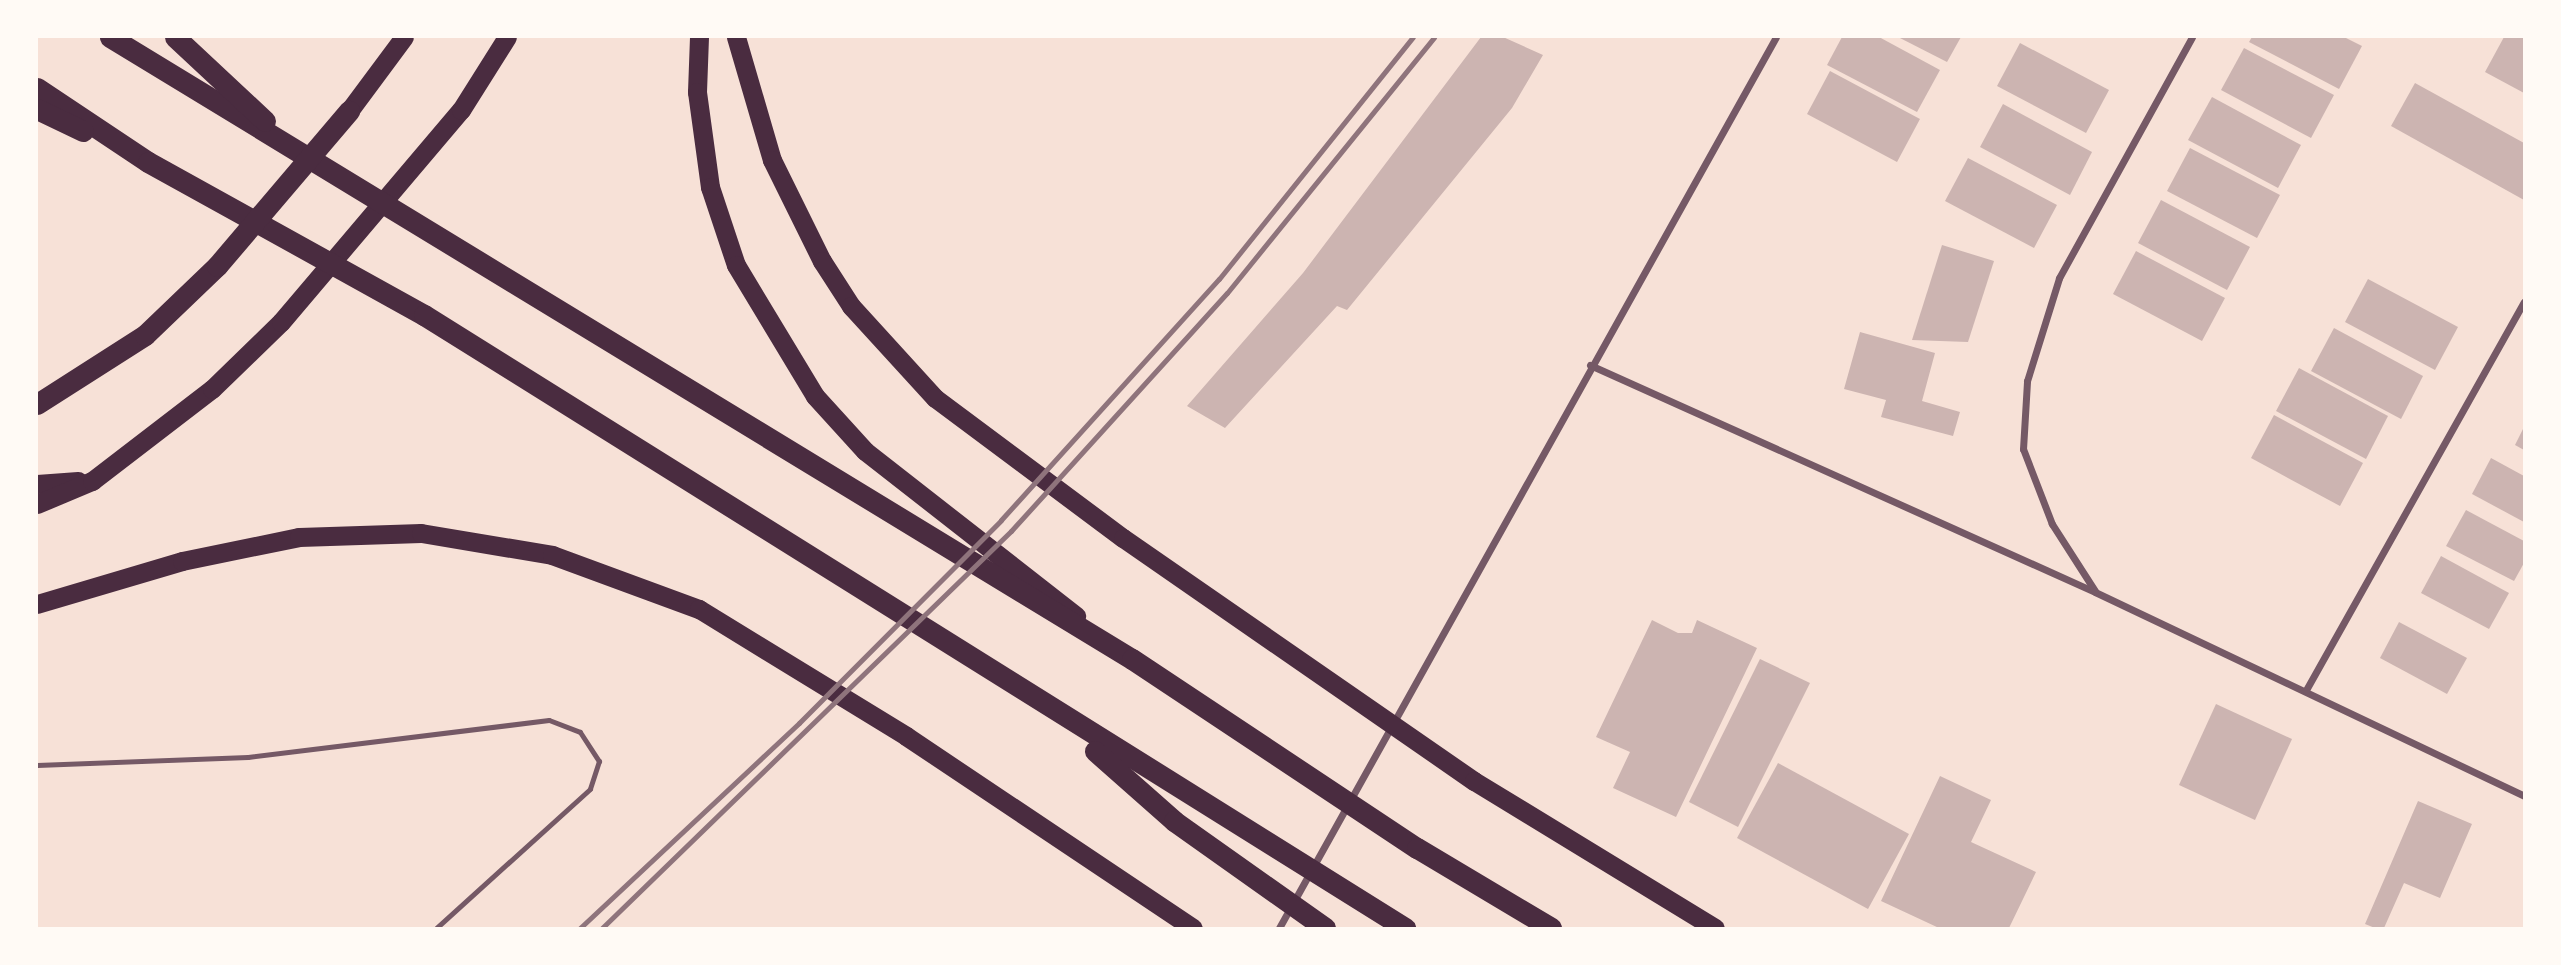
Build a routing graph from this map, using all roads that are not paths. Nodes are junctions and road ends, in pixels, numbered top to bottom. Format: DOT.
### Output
graph roads {
  1 [pos="110,37"];
  2 [pos="175,37"];
  3 [pos="404,37"];
  4 [pos="507,37"];
  5 [pos="699,37"];
  6 [pos="736,37"];
  7 [pos="1776,37"];
  8 [pos="2192,37"];
  9 [pos="37,88"];
  10 [pos="37,109"];
  11 [pos="349,111"];
  12 [pos="299,154"];
  13 [pos="148,162"];
  14 [pos="2524,302"];
  15 [pos="1590,365"];
  16 [pos="37,404"];
  17 [pos="92,481"];
  18 [pos="37,484"];
  19 [pos="37,504"];
  20 [pos="2095,592"];
  21 [pos="37,604"];
  22 [pos="1132,659"];
  23 [pos="2306,690"];
  24 [pos="1051,713"];
  25 [pos="37,765"];
  26 [pos="2524,796"];
  27 [pos="436,928"];
  28 [pos="1193,928"];
  29 [pos="1279,928"];
  30 [pos="1325,928"];
  31 [pos="1405,928"];
  32 [pos="1551,928"];
  33 [pos="1714,928"];
  1 -- 12 [label="highway"];
  2 -- 12 [label="highway"];
  3 -- 11 [label="highway"];
  4 -- 17 [label="highway"];
  5 -- 22 [label="highway"];
  6 -- 33 [label="highway"];
  7 -- 15 [label="street"];
  8 -- 20 [label="street"];
  9 -- 13 [label="highway"];
  10 -- 13 [label="highway"];
  11 -- 16 [label="highway"];
  12 -- 22 [label="highway"];
  13 -- 24 [label="highway"];
  14 -- 23 [label="street"];
  15 -- 20 [label="street"];
  15 -- 29 [label="street"];
  17 -- 18 [label="highway"];
  17 -- 19 [label="highway"];
  20 -- 23 [label="street"];
  21 -- 28 [label="highway"];
  22 -- 32 [label="highway"];
  23 -- 26 [label="street"];
  24 -- 30 [label="highway"];
  24 -- 31 [label="highway"];
  25 -- 27 [label="lane"];
}
